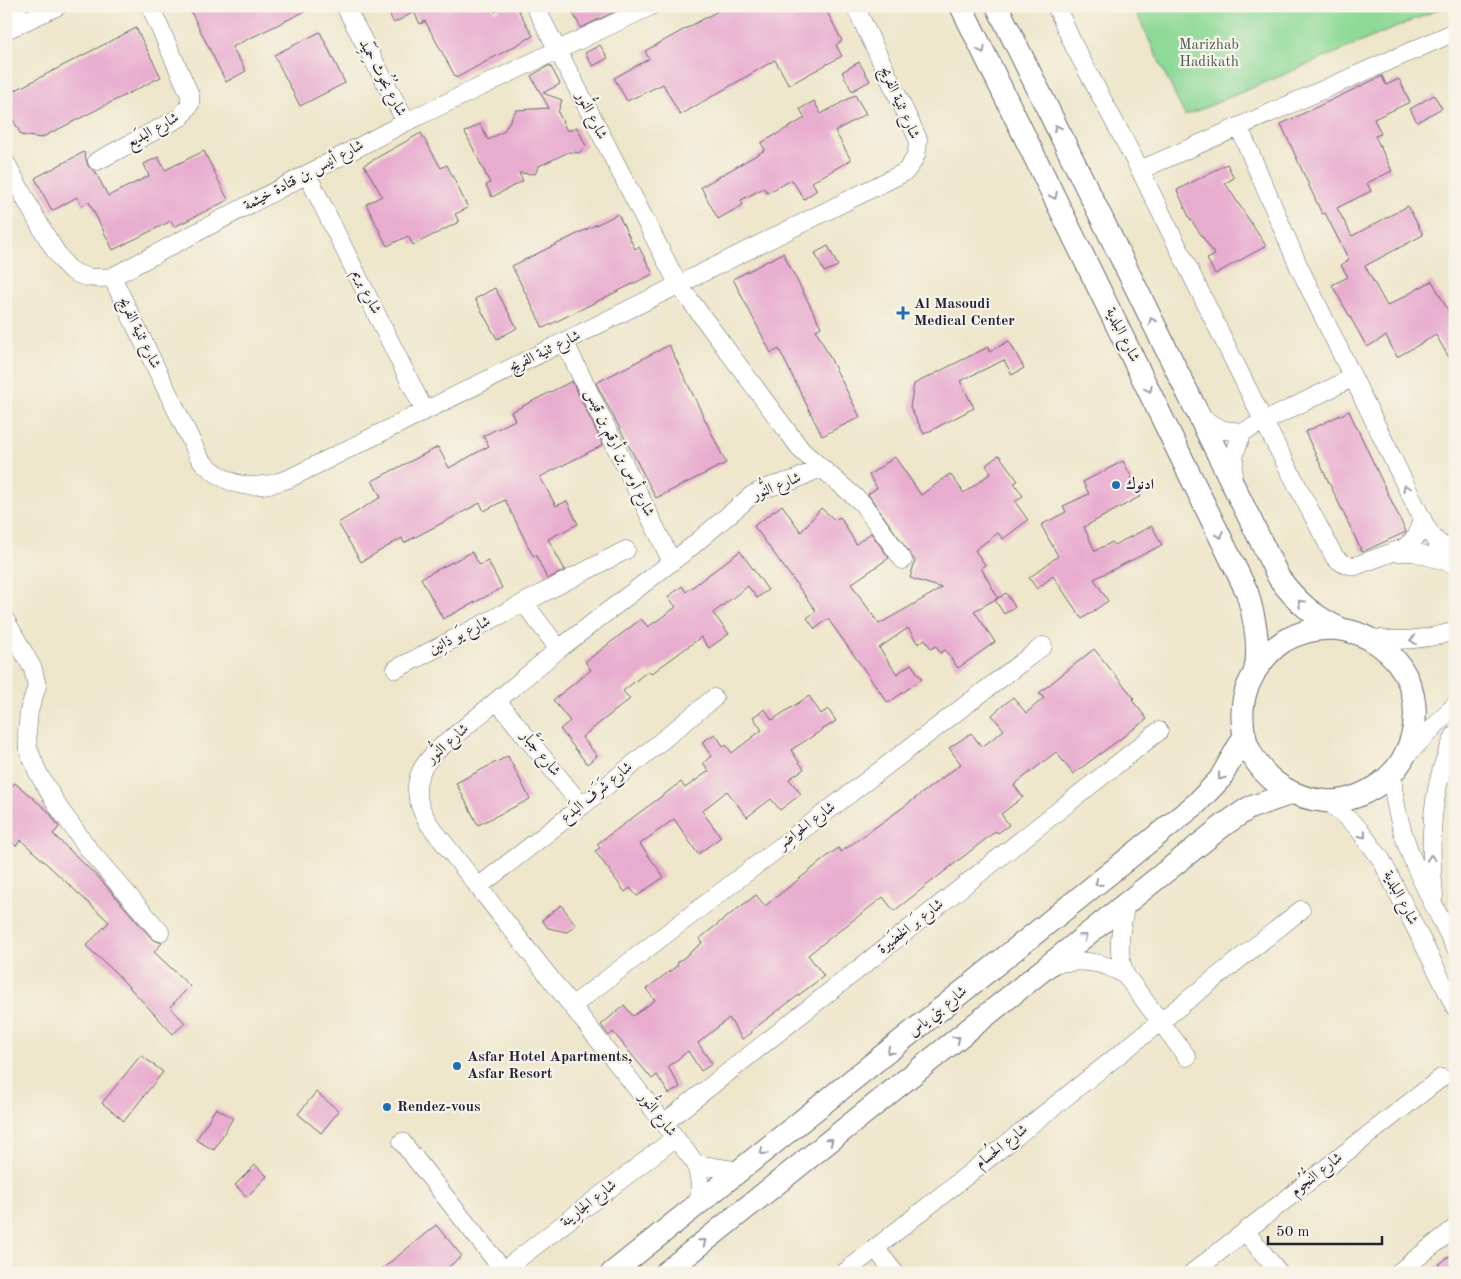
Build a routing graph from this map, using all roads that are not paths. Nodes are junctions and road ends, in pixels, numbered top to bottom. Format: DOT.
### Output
graph roads {
  1 [pos="14,6"];
  2 [pos="58,6"];
  3 [pos="150,6"];
  4 [pos="345,6"];
  5 [pos="535,6"];
  6 [pos="651,6"];
  7 [pos="855,6"];
  8 [pos="960,6"];
  9 [pos="997,6"];
  10 [pos="1056,6"];
  11 [pos="22,22"];
  12 [pos="6,30"];
  13 [pos="1455,32"];
  14 [pos="558,51"];
  15 [pos="406,122"];
  16 [pos="1239,127"];
  17 [pos="97,161"];
  18 [pos="6,163"];
  19 [pos="1140,170"];
  20 [pos="307,174"];
  21 [pos="112,277"];
  22 [pos="678,284"];
  23 [pos="565,343"];
  24 [pos="1352,378"];
  25 [pos="424,410"];
  26 [pos="1198,415"];
  27 [pos="1264,422"];
  28 [pos="1243,432"];
  29 [pos="820,468"];
  30 [pos="1232,484"];
  31 [pos="1422,518"];
  32 [pos="626,550"];
  33 [pos="1396,552"];
  34 [pos="1455,553"];
  35 [pos="903,560"];
  36 [pos="672,562"];
  37 [pos="1455,564"];
  38 [pos="524,603"];
  39 [pos="6,621"];
  40 [pos="1342,629"];
  41 [pos="1455,631"];
  42 [pos="1370,638"];
  43 [pos="1043,646"];
  44 [pos="559,649"];
  45 [pos="396,669"];
  46 [pos="1255,671"];
  47 [pos="714,698"];
  48 [pos="498,702"];
  49 [pos="1455,705"];
  50 [pos="1159,731"];
  51 [pos="1245,735"];
  52 [pos="1455,735"];
  53 [pos="1397,767"];
  54 [pos="1292,793"];
  55 [pos="1328,801"];
  56 [pos="582,806"];
  57 [pos="478,887"];
  58 [pos="1126,904"];
  59 [pos="1434,906"];
  60 [pos="1301,910"];
  61 [pos="160,932"];
  62 [pos="1455,947"];
  63 [pos="1051,964"];
  64 [pos="1126,976"];
  65 [pos="572,1006"];
  66 [pos="1455,1007"];
  67 [pos="1161,1021"];
  68 [pos="1187,1057"];
  69 [pos="1441,1078"];
  70 [pos="664,1123"];
  71 [pos="675,1138"];
  72 [pos="402,1142"];
  73 [pos="696,1164"];
  74 [pos="739,1171"];
  75 [pos="699,1203"];
  76 [pos="1455,1228"];
  77 [pos="1245,1231"];
  78 [pos="875,1248"];
  79 [pos="501,1272"];
  80 [pos="612,1273"];
  81 [pos="665,1273"];
  82 [pos="844,1273"];
  83 [pos="895,1273"];
  84 [pos="1192,1273"];
  85 [pos="1279,1273"];
  86 [pos="1398,1273"];
  1 -- 11 [label="street"];
  2 -- 11 [label="street"];
  3 -- 17 [label="street, شارع البدَيع"];
  4 -- 15 [label="street, شارع بُحُوث حِمَيِّد"];
  5 -- 14 [label="street, شارع النُّور"];
  6 -- 14 [label="street, شارع أنيس بن قتادة خيثمة"];
  7 -- 22 [label="street, شارع ثنية الفريج"];
  8 -- 46 [label="main road, شارع البلدية, one-way"];
  26 -- 9 [label="main road, one-way"];
  10 -- 19 [label="street"];
  11 -- 12 [label="street"];
  13 -- 16 [label="street"];
  14 -- 15 [label="street, شارع أنيس بن قتادة خيثمة"];
  14 -- 22 [label="street, شارع النُّور"];
  15 -- 20 [label="street, شارع أنيس بن قتادة خيثمة"];
  16 -- 19 [label="street"];
  16 -- 24 [label="street"];
  18 -- 21 [label="street, شارع أنيس بن قتادة خيثمة"];
  19 -- 27 [label="street"];
  20 -- 21 [label="street, شارع أنيس بن قتادة خيثمة"];
  20 -- 25 [label="street, شارع بريم"];
  21 -- 25 [label="street, شارع ثنية الفريج"];
  22 -- 23 [label="street, شارع ثنية الفريج"];
  22 -- 29 [label="street, شارع النُّور"];
  23 -- 25 [label="street, شارع ثنية الفريج"];
  23 -- 36 [label="street, شارع أوس بن أرقم بن قيس"];
  24 -- 27 [label="street"];
  31 -- 24 [label="street, one-way"];
  26 -- 28 [label="street"];
  26 -- 30 [label="main road"];
  27 -- 28 [label="street"];
  27 -- 33 [label="street"];
  28 -- 30 [label="street"];
  29 -- 35 [label="street, شارع النُّور"];
  29 -- 36 [label="street, شارع النُّور"];
  40 -- 30 [label="main road, one-way"];
  31 -- 33 [label="street"];
  31 -- 34 [label="street"];
  32 -- 38 [label="street, شارع يَو ذانِين"];
  33 -- 37 [label="street"];
  36 -- 44 [label="street, شارع النُّور"];
  38 -- 44 [label="street"];
  38 -- 45 [label="street, شارع يَو ذانِين"];
  39 -- 61 [label="street"];
  40 -- 42 [label="main road"];
  40 -- 46 [label="main road"];
  41 -- 42 [label="street, one-way"];
  42 -- 53 [label="main road"];
  43 -- 65 [label="street, شارع الحواضِر"];
  44 -- 48 [label="street, شارع النُّور"];
  46 -- 51 [label="main road"];
  47 -- 56 [label="street, شارع شَرَف البَدع"];
  48 -- 56 [label="street, شارع جَبَّار"];
  48 -- 57 [label="street, شارع النُّور"];
  49 -- 53 [label="street"];
  50 -- 70 [label="street, شارع بَر الخِضَيرة"];
  51 -- 54 [label="main road"];
  51 -- 74 [label="main road, شارع بني ياس, one-way"];
  59 -- 52 [label="street, one-way"];
  53 -- 55 [label="main road"];
  53 -- 59 [label="street, شارع البلدية"];
  54 -- 55 [label="main road"];
  54 -- 58 [label="main road"];
  55 -- 66 [label="street, شارع البلدية, one-way"];
  56 -- 57 [label="street, شارع شَرَف البَدع"];
  57 -- 65 [label="street, شارع النُّور"];
  63 -- 58 [label="main road, one-way"];
  58 -- 64 [label="street"];
  59 -- 62 [label="street, شارع البلدية"];
  60 -- 67 [label="street, شارع الحُسام"];
  63 -- 64 [label="street"];
  81 -- 63 [label="main road, one-way"];
  64 -- 67 [label="street"];
  65 -- 70 [label="street, شارع النُّور"];
  67 -- 68 [label="street"];
  67 -- 78 [label="street, شارع الحُسام"];
  69 -- 77 [label="street, شارع النُّجُوم"];
  70 -- 71 [label="street, شارع النُّور"];
  71 -- 73 [label="street, شارع النُّور"];
  71 -- 79 [label="street, شارع الجارِينة"];
  72 -- 79 [label="street, شارع الجارِينة"];
  73 -- 74 [label="street"];
  73 -- 75 [label="street"];
  74 -- 75 [label="main road, شارع بني ياس"];
  75 -- 80 [label="main road, شارع بني ياس"];
  76 -- 86 [label="street"];
  77 -- 84 [label="street, شارع النُّجُوم"];
  77 -- 85 [label="street"];
  78 -- 82 [label="street, شارع الحُسام"];
  78 -- 83 [label="street"];
}
